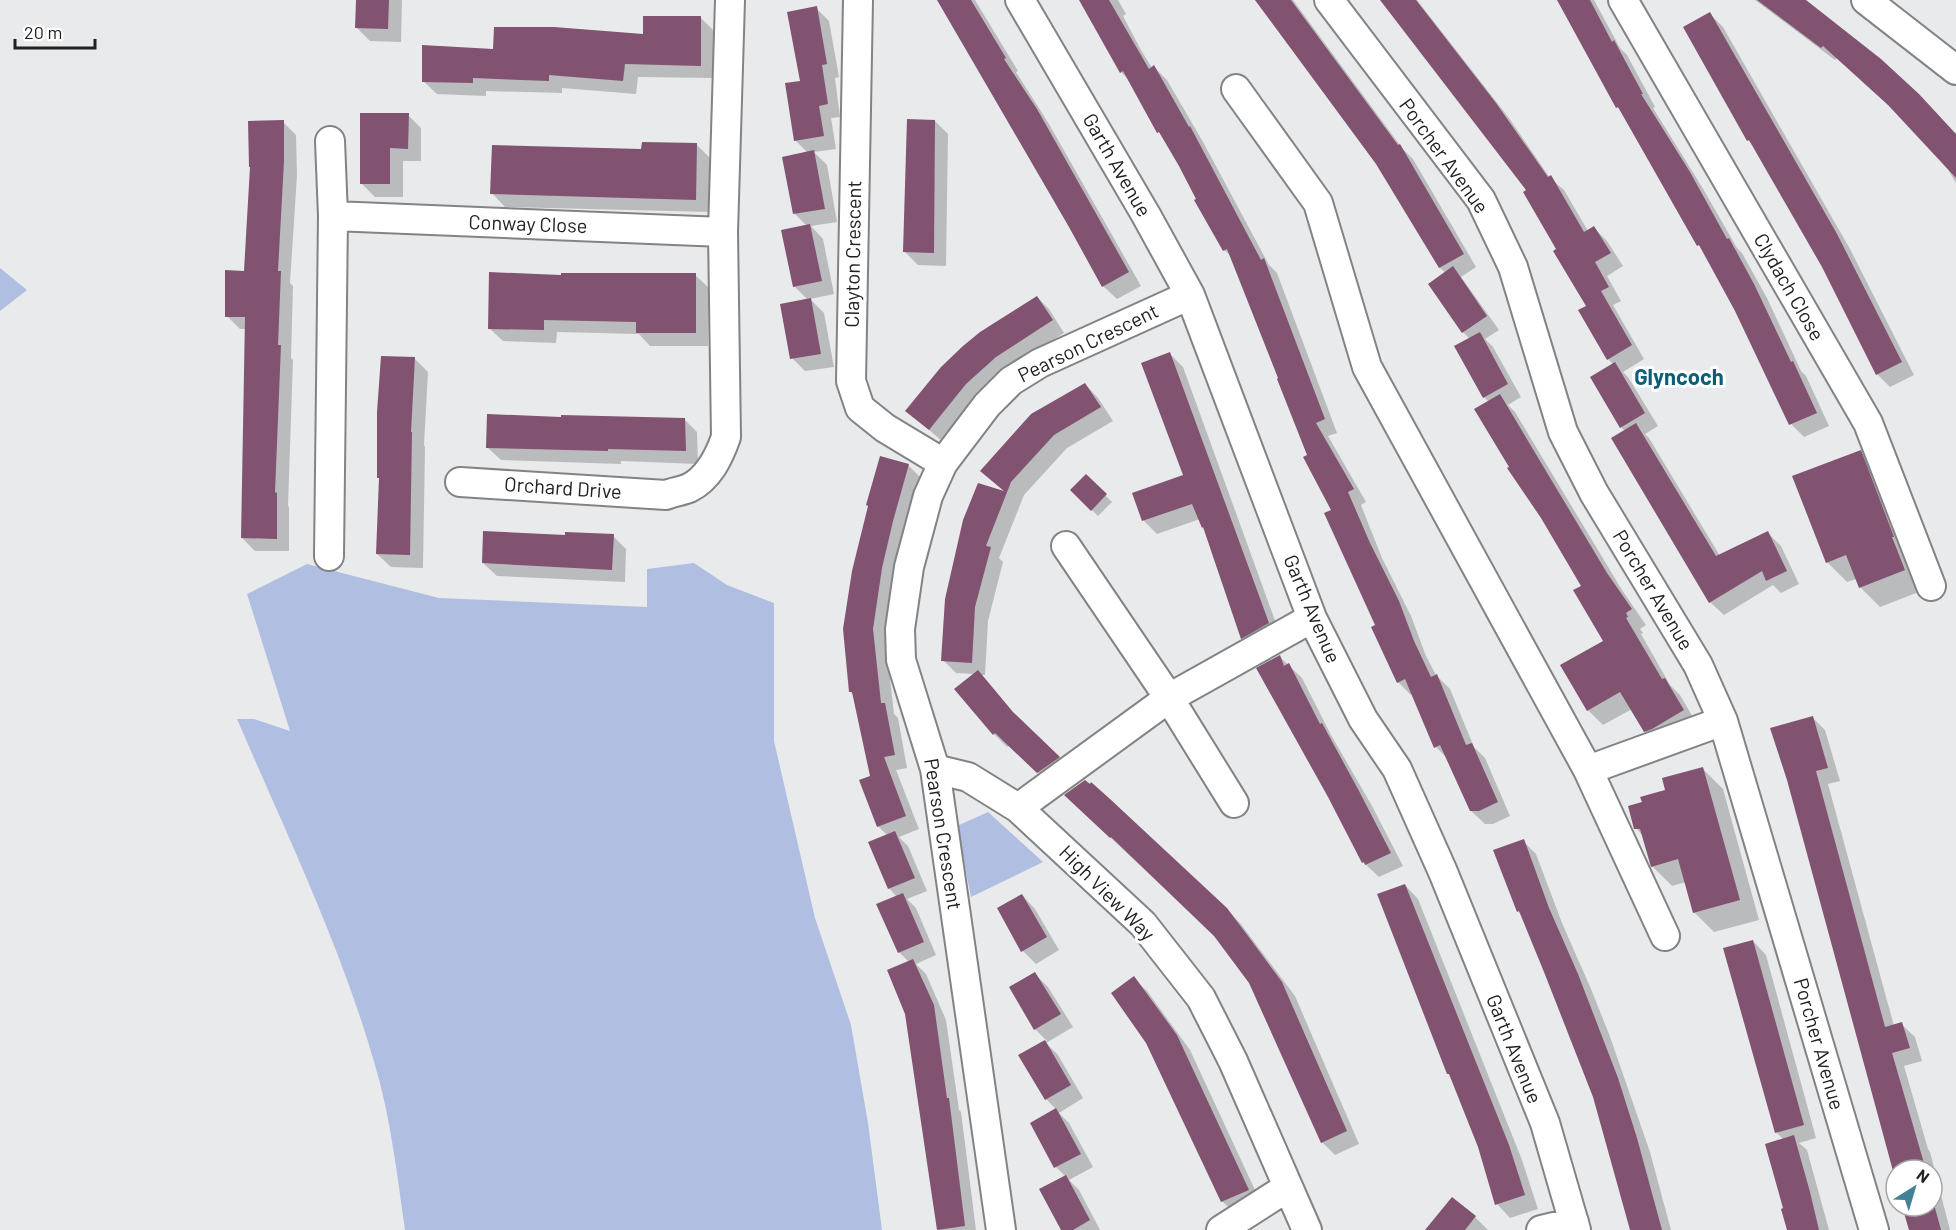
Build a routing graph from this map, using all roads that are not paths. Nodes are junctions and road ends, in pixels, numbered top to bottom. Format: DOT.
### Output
graph roads {
  1 [pos="730,0"];
  2 [pos="858,0"];
  3 [pos="1020,0"];
  4 [pos="1329,0"];
  5 [pos="1623,0"];
  6 [pos="1866,0"];
  7 [pos="1956,70"];
  8 [pos="1236,89"];
  9 [pos="330,141"];
  10 [pos="333,216"];
  11 [pos="723,232"];
  12 [pos="1190,295"];
  13 [pos="943,463"];
  14 [pos="460,482"];
  15 [pos="1066,546"];
  16 [pos="329,556"];
  17 [pos="1931,586"];
  18 [pos="1312,618"];
  19 [pos="1169,698"];
  20 [pos="1723,721"];
  21 [pos="936,769"];
  22 [pos="1588,770"];
  23 [pos="1234,803"];
  24 [pos="1018,808"];
  25 [pos="1665,936"];
  26 [pos="1288,1187"];
  27 [pos="1575,1226"];
  28 [pos="1001,1230"];
  29 [pos="1221,1230"];
  30 [pos="1307,1230"];
  31 [pos="1541,1230"];
  32 [pos="1874,1230"];
  1 -- 11 [label="street"];
  2 -- 13 [label="street, Clayton Crescent"];
  3 -- 12 [label="street, Garth Avenue"];
  4 -- 20 [label="street, Porcher Avenue"];
  5 -- 17 [label="street, Clydach Close"];
  6 -- 7 [label="street"];
  8 -- 22 [label="street"];
  9 -- 10 [label="street"];
  10 -- 11 [label="street, Conway Close"];
  10 -- 16 [label="street"];
  11 -- 14 [label="street, Orchard Drive"];
  12 -- 13 [label="street, Pearson Crescent"];
  12 -- 18 [label="street, Garth Avenue"];
  13 -- 21 [label="street, Pearson Crescent"];
  15 -- 19 [label="street"];
  18 -- 19 [label="street"];
  18 -- 27 [label="street, Garth Avenue"];
  19 -- 23 [label="street"];
  19 -- 24 [label="street"];
  20 -- 22 [label="street"];
  20 -- 32 [label="street, Porcher Avenue"];
  21 -- 24 [label="street, High View Way"];
  21 -- 28 [label="street, Pearson Crescent"];
  22 -- 25 [label="street"];
  24 -- 26 [label="street, High View Way"];
  26 -- 29 [label="street"];
  26 -- 30 [label="street, High View Way"];
  27 -- 31 [label="street"];
}
